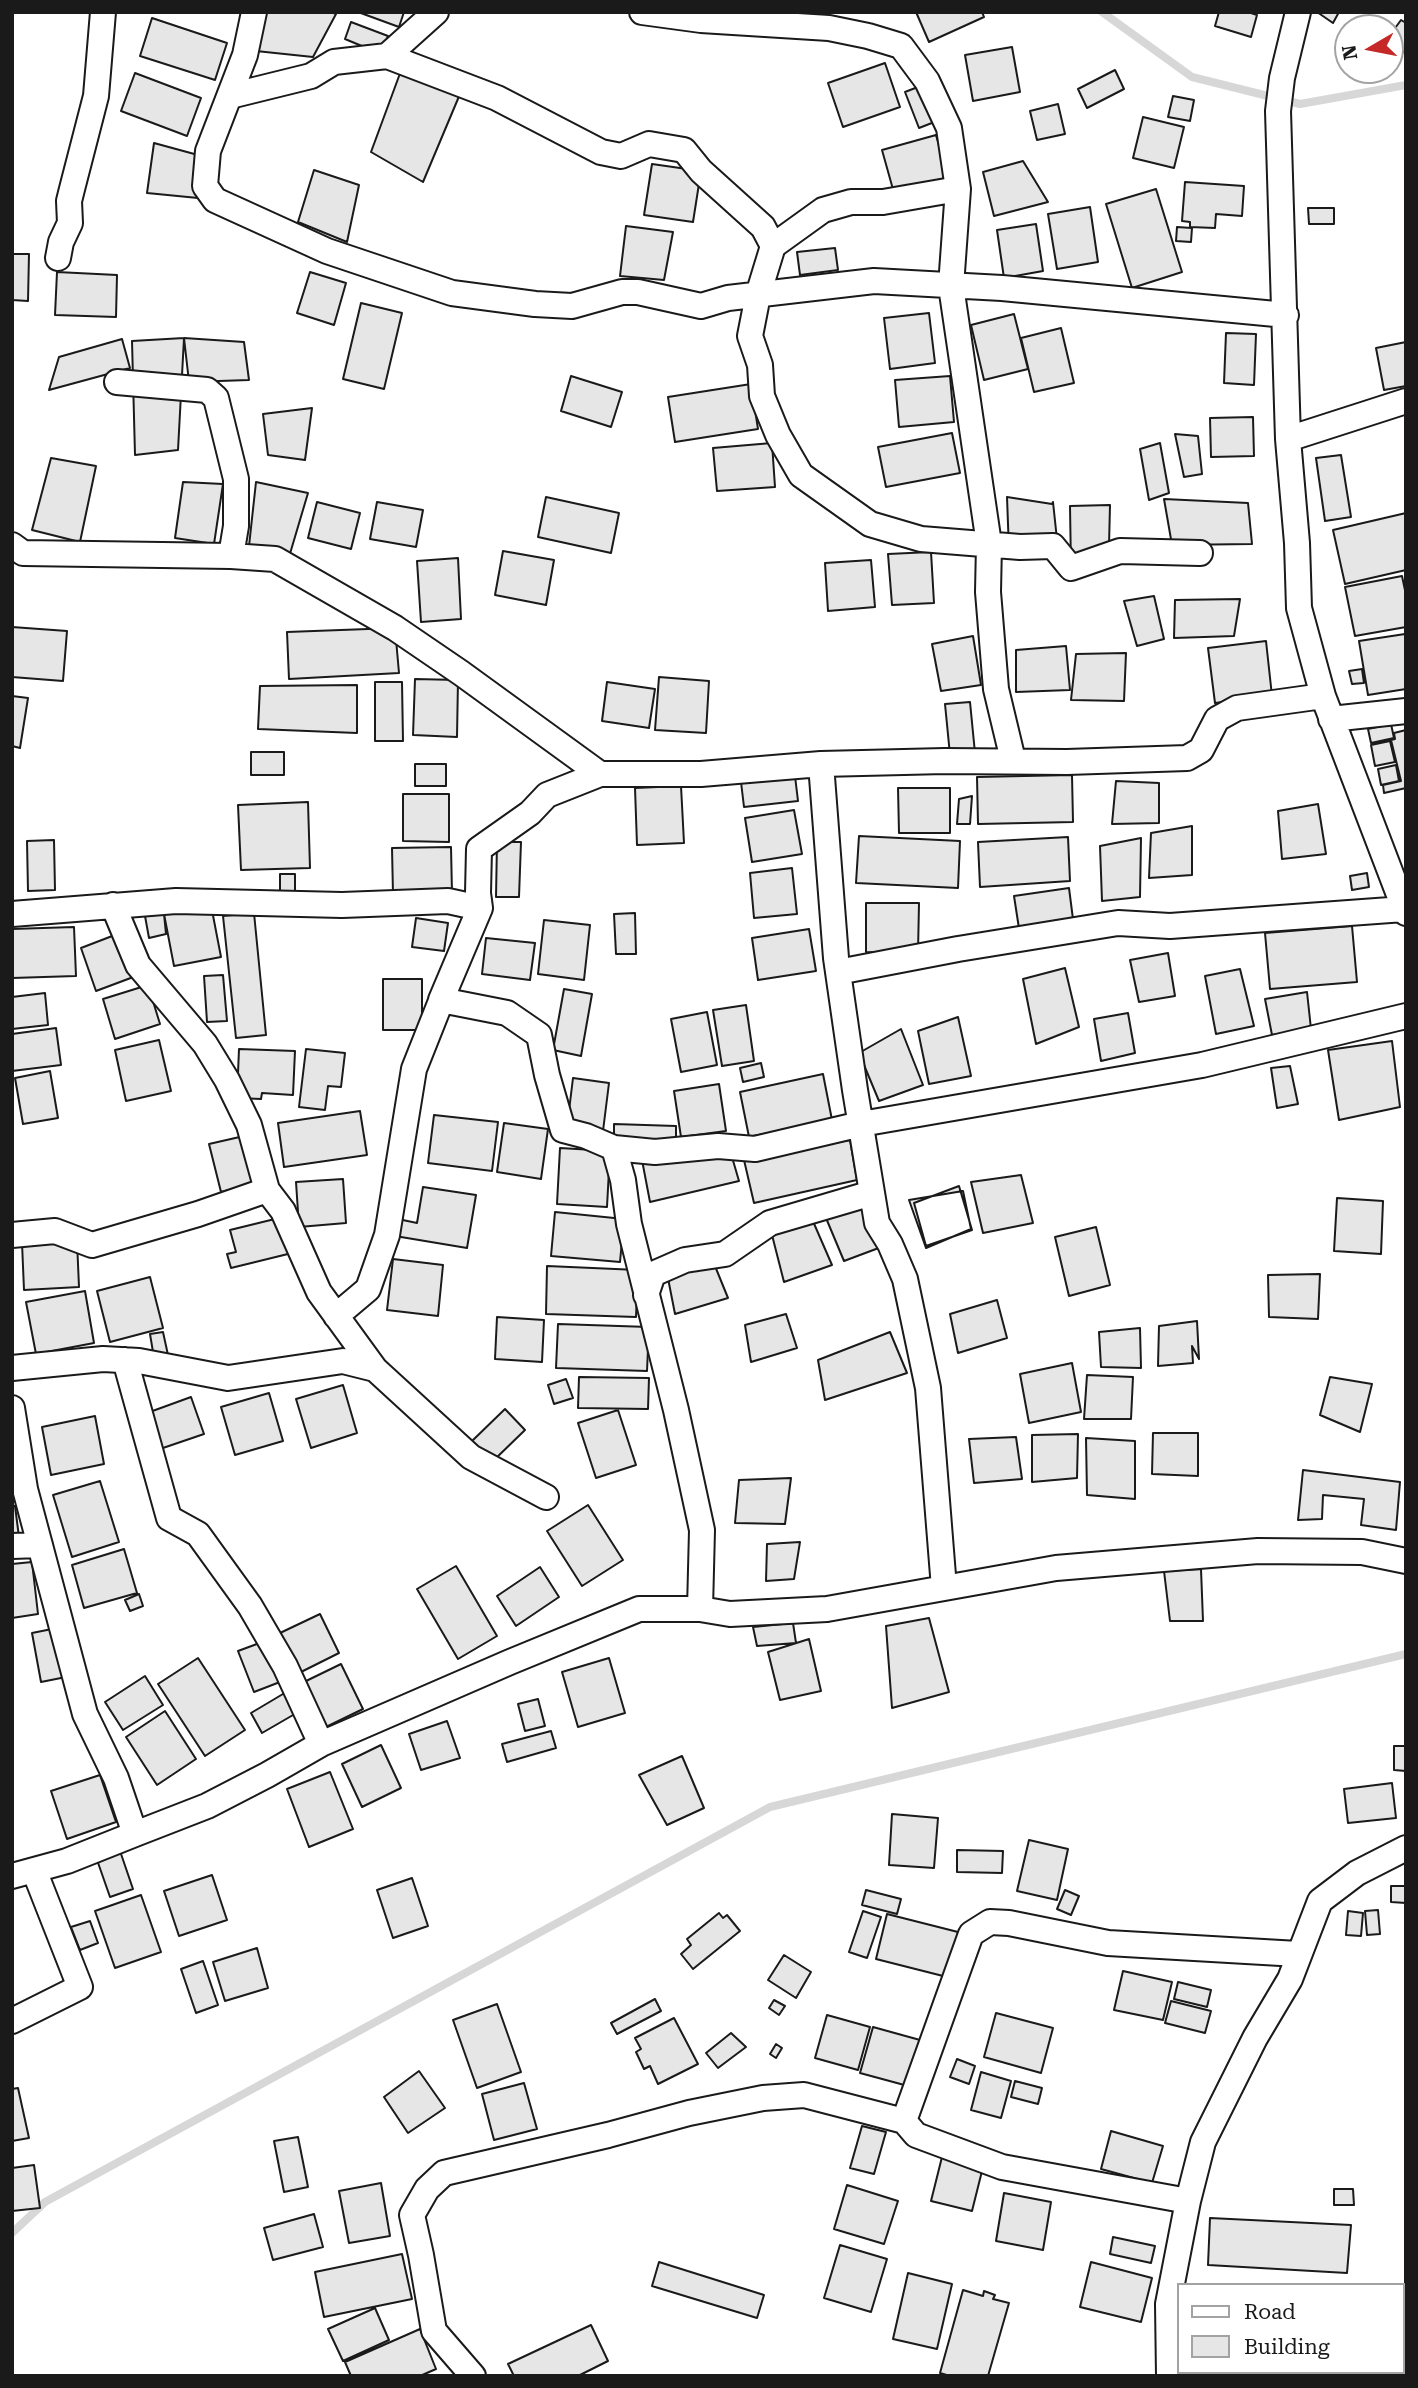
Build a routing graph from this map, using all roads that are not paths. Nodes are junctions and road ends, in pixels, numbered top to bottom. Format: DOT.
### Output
graph roads {
  1 [pos="103,12"];
  2 [pos="254,12"];
  3 [pos="436,12"];
  4 [pos="642,12"];
  5 [pos="1297,12"];
  6 [pos="387,56"];
  7 [pos="230,96"];
  8 [pos="958,189"];
  9 [pos="773,246"];
  10 [pos="58,258"];
  11 [pos="951,286"];
  12 [pos="758,295"];
  13 [pos="1286,315"];
  14 [pos="117,383"];
  15 [pos="1406,401"];
  16 [pos="1288,439"];
  17 [pos="989,544"];
  18 [pos="12,545"];
  19 [pos="1200,553"];
  20 [pos="231,556"];
  21 [pos="1327,708"];
  22 [pos="1406,711"];
  23 [pos="1013,760"];
  24 [pos="821,764"];
  25 [pos="600,774"];
  26 [pos="114,905"];
  27 [pos="480,908"];
  28 [pos="1405,911"];
  29 [pos="12,914"];
  30 [pos="838,972"];
  31 [pos="441,1000"];
  32 [pos="1406,1016"];
  33 [pos="861,1125"];
  34 [pos="614,1148"];
  35 [pos="267,1190"];
  36 [pos="872,1194"];
  37 [pos="12,1235"];
  38 [pos="646,1295"];
  39 [pos="336,1316"];
  40 [pos="125,1360"];
  41 [pos="12,1368"];
  42 [pos="375,1369"];
  43 [pos="12,1408"];
  44 [pos="546,1497"];
  45 [pos="40,1545"];
  46 [pos="12,1546"];
  47 [pos="1406,1561"];
  48 [pos="944,1588"];
  49 [pos="700,1609"];
  50 [pos="321,1744"];
  51 [pos="135,1834"];
  52 [pos="1406,1848"];
  53 [pos="23,1873"];
  54 [pos="1298,1954"];
  55 [pos="12,2021"];
  56 [pos="904,2121"];
  57 [pos="1188,2201"];
  58 [pos="473,2376"];
  59 [pos="1169,2376"];
  1 -- 10 [label="street"];
  2 -- 7 [label="street"];
  3 -- 6 [label="street"];
  4 -- 8 [label="street"];
  5 -- 13 [label="street"];
  6 -- 7 [label="street"];
  6 -- 9 [label="street"];
  7 -- 12 [label="street"];
  8 -- 9 [label="street"];
  8 -- 11 [label="street"];
  9 -- 12 [label="street"];
  11 -- 12 [label="street"];
  11 -- 13 [label="street"];
  11 -- 17 [label="street"];
  12 -- 17 [label="street"];
  13 -- 16 [label="street"];
  14 -- 20 [label="street"];
  15 -- 16 [label="street"];
  16 -- 21 [label="street"];
  17 -- 19 [label="street"];
  17 -- 23 [label="street"];
  18 -- 20 [label="street"];
  20 -- 25 [label="street"];
  21 -- 22 [label="street"];
  21 -- 23 [label="street"];
  21 -- 28 [label="street"];
  23 -- 24 [label="street"];
  24 -- 25 [label="street"];
  24 -- 30 [label="street"];
  25 -- 27 [label="street"];
  26 -- 27 [label="street"];
  26 -- 29 [label="street"];
  26 -- 35 [label="street"];
  27 -- 31 [label="street"];
  28 -- 30 [label="street"];
  30 -- 33 [label="street"];
  31 -- 34 [label="street"];
  31 -- 39 [label="street"];
  32 -- 33 [label="street"];
  33 -- 34 [label="street"];
  33 -- 36 [label="street"];
  34 -- 38 [label="street"];
  35 -- 37 [label="street"];
  35 -- 39 [label="street"];
  36 -- 38 [label="street"];
  36 -- 48 [label="street"];
  38 -- 49 [label="street"];
  39 -- 42 [label="street"];
  40 -- 41 [label="street"];
  40 -- 42 [label="street"];
  40 -- 50 [label="street"];
  42 -- 44 [label="street"];
  43 -- 45 [label="street"];
  45 -- 46 [label="street"];
  45 -- 51 [label="street"];
  47 -- 48 [label="street"];
  48 -- 49 [label="street"];
  49 -- 50 [label="street"];
  50 -- 51 [label="street"];
  51 -- 53 [label="street"];
  52 -- 54 [label="street"];
  53 -- 55 [label="street"];
  54 -- 56 [label="street"];
  54 -- 57 [label="street"];
  56 -- 57 [label="street"];
  56 -- 58 [label="street"];
  57 -- 59 [label="street"];
}
